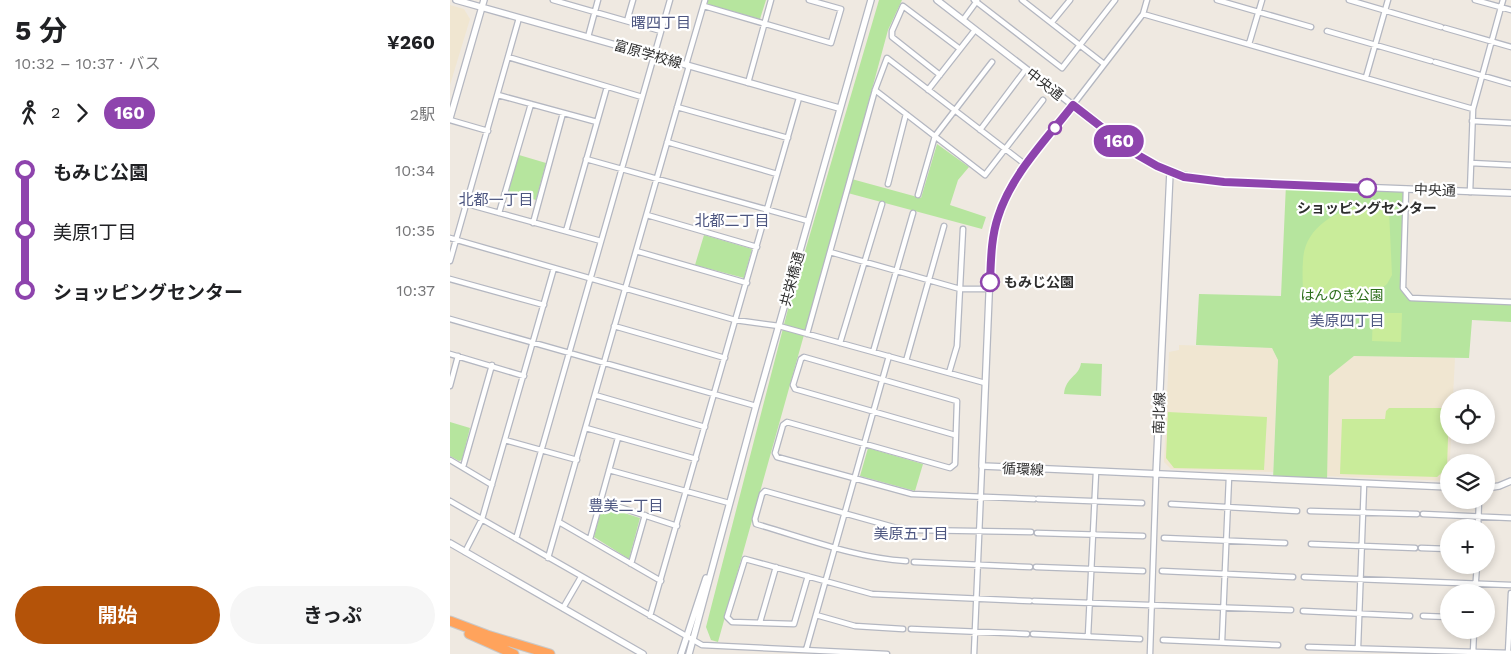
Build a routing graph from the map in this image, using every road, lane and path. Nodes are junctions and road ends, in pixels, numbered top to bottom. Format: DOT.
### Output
graph roads {
  1 [pos="456,0"];
  2 [pos="484,0"];
  3 [pos="553,0"];
  4 [pos="598,0"];
  5 [pos="633,0"];
  6 [pos="670,0"];
  7 [pos="706,0"];
  8 [pos="771,0"];
  9 [pos="809,0"];
  10 [pos="871,0"];
  11 [pos="937,0"];
  12 [pos="1023,0"];
  13 [pos="1070,0"];
  14 [pos="1115,0"];
  15 [pos="1147,0"];
  16 [pos="1218,0"];
  17 [pos="1262,0"];
  18 [pos="1349,0"];
  19 [pos="1388,0"];
  20 [pos="1475,0"];
  21 [pos="1503,0"];
  22 [pos="976,1"];
  23 [pos="704,6"];
  24 [pos="482,7"];
  25 [pos="1500,7"];
  26 [pos="1511,10"];
  27 [pos="1385,11"];
  28 [pos="594,12"];
  29 [pos="1258,12"];
  30 [pos="1143,14"];
  31 [pos="520,18"];
  32 [pos="963,20"];
  33 [pos="627,22"];
  34 [pos="1052,22"];
  35 [pos="764,24"];
  36 [pos="1311,27"];
  37 [pos="975,30"];
  38 [pos="661,31"];
  39 [pos="1327,31"];
  40 [pos="588,37"];
  41 [pos="1492,41"];
  42 [pos="1249,44"];
  43 [pos="1081,45"];
  44 [pos="1374,45"];
  45 [pos="1511,47"];
  46 [pos="960,49"];
  47 [pos="654,56"];
  48 [pos="508,58"];
  49 [pos="992,62"];
  50 [pos="1104,64"];
  51 [pos="688,66"];
  52 [pos="1026,69"];
  53 [pos="940,75"];
  54 [pos="1481,75"];
  55 [pos="1366,77"];
  56 [pos="748,83"];
  57 [pos="1511,84"];
  58 [pos="607,87"];
  59 [pos="875,90"];
  60 [pos="928,90"];
  61 [pos="498,95"];
  62 [pos="642,97"];
  63 [pos="799,98"];
  64 [pos="1043,100"];
  65 [pos="531,104"];
  66 [pos="1073,105"];
  67 [pos="678,107"];
  68 [pos="839,108"];
  69 [pos="1473,109"];
  70 [pos="954,110"];
  71 [pos="564,113"];
  72 [pos="906,114"];
  73 [pos="450,119"];
  74 [pos="597,122"];
  75 [pos="1472,122"];
  76 [pos="1511,123"];
  77 [pos="980,130"];
  78 [pos="488,131"];
  79 [pos="935,136"];
  80 [pos="788,138"];
  81 [pos="667,142"];
  82 [pos="1005,150"];
  83 [pos="586,159"];
  84 [pos="1471,163"];
  85 [pos="1511,165"];
  86 [pos="1026,166"];
  87 [pos="621,169"];
  88 [pos="1170,172"];
  89 [pos="777,174"];
  90 [pos="657,179"];
  91 [pos="888,184"];
  92 [pos="1406,189"];
  93 [pos="1470,192"];
  94 [pos="1511,193"];
  95 [pos="918,195"];
  96 [pos="466,204"];
  97 [pos="882,204"];
  98 [pos="767,210"];
  99 [pos="499,213"];
  100 [pos="913,213"];
  101 [pos="647,215"];
  102 [pos="808,221"];
  103 [pos="533,223"];
  104 [pos="944,226"];
  105 [pos="963,229"];
  106 [pos="566,231"];
  107 [pos="450,238"];
  108 [pos="456,240"];
  109 [pos="601,242"];
  110 [pos="757,247"];
  111 [pos="636,251"];
  112 [pos="830,252"];
  113 [pos="450,261"];
  114 [pos="864,261"];
  115 [pos="554,268"];
  116 [pos="896,271"];
  117 [pos="590,278"];
  118 [pos="450,279"];
  119 [pos="929,280"];
  120 [pos="747,283"];
  121 [pos="625,288"];
  122 [pos="960,288"];
  123 [pos="989,289"];
  124 [pos="1511,302"];
  125 [pos="544,305"];
  126 [pos="450,319"];
  127 [pos="735,320"];
  128 [pos="614,326"];
  129 [pos="779,326"];
  130 [pos="807,334"];
  131 [pos="534,343"];
  132 [pos="840,343"];
  133 [pos="873,352"];
  134 [pos="569,353"];
  135 [pos="450,354"];
  136 [pos="458,356"];
  137 [pos="889,356"];
  138 [pos="725,358"];
  139 [pos="906,361"];
  140 [pos="604,363"];
  141 [pos="492,365"];
  142 [pos="949,373"];
  143 [pos="524,376"];
  144 [pos="883,380"];
  145 [pos="985,383"];
  146 [pos="450,386"];
  147 [pos="715,394"];
  148 [pos="595,395"];
  149 [pos="756,406"];
  150 [pos="873,411"];
  151 [pos="705,427"];
  152 [pos="586,428"];
  153 [pos="956,435"];
  154 [pos="618,438"];
  155 [pos="506,440"];
  156 [pos="864,444"];
  157 [pos="541,450"];
  158 [pos="696,459"];
  159 [pos="450,460"];
  160 [pos="577,460"];
  161 [pos="982,466"];
  162 [pos="463,467"];
  163 [pos="609,470"];
  164 [pos="1096,472"];
  165 [pos="1156,475"];
  166 [pos="1229,477"];
  167 [pos="854,479"];
  168 [pos="1511,481"];
  169 [pos="1364,484"];
  170 [pos="492,485"];
  171 [pos="1440,487"];
  172 [pos="1495,487"];
  173 [pos="687,492"];
  174 [pos="980,496"];
  175 [pos="450,501"];
  176 [pos="600,501"];
  177 [pos="1094,501"];
  178 [pos="729,503"];
  179 [pos="1142,503"];
  180 [pos="1170,504"];
  181 [pos="1228,506"];
  182 [pos="1478,509"];
  183 [pos="1297,511"];
  184 [pos="1310,511"];
  185 [pos="844,512"];
  186 [pos="1363,512"];
  187 [pos="645,516"];
  188 [pos="1478,517"];
  189 [pos="1511,518"];
  190 [pos="482,519"];
  191 [pos="559,522"];
  192 [pos="677,526"];
  193 [pos="907,529"];
  194 [pos="913,530"];
  195 [pos="979,530"];
  196 [pos="1093,535"];
  197 [pos="1143,536"];
  198 [pos="1164,538"];
  199 [pos="516,539"];
  200 [pos="590,539"];
  201 [pos="1227,540"];
  202 [pos="450,543"];
  203 [pos="1285,543"];
  204 [pos="1311,544"];
  205 [pos="1362,545"];
  206 [pos="835,547"];
  207 [pos="1440,549"];
  208 [pos="465,552"];
  209 [pos="548,558"];
  210 [pos="906,561"];
  211 [pos="914,562"];
  212 [pos="631,564"];
  213 [pos="978,564"];
  214 [pos="776,567"];
  215 [pos="1092,569"];
  216 [pos="1143,570"];
  217 [pos="1162,571"];
  218 [pos="1225,574"];
  219 [pos="1477,574"];
  220 [pos="808,576"];
  221 [pos="581,577"];
  222 [pos="1293,577"];
  223 [pos="1304,577"];
  224 [pos="1361,579"];
  225 [pos="661,581"];
  226 [pos="826,581"];
  227 [pos="1476,584"];
  228 [pos="1495,585"];
  229 [pos="1511,586"];
  230 [pos="1511,593"];
  231 [pos="976,598"];
  232 [pos="1090,602"];
  233 [pos="1151,605"];
  234 [pos="563,608"];
  235 [pos="1223,608"];
  236 [pos="1291,610"];
  237 [pos="1304,611"];
  238 [pos="1359,614"];
  239 [pos="816,615"];
  240 [pos="650,616"];
  241 [pos="1410,616"];
  242 [pos="1423,616"];
  243 [pos="1440,617"];
  244 [pos="1510,620"];
  245 [pos="760,622"];
  246 [pos="450,625"];
  247 [pos="903,629"];
  248 [pos="912,629"];
  249 [pos="975,632"];
  250 [pos="1027,634"];
  251 [pos="1033,634"];
  252 [pos="1088,636"];
  253 [pos="691,639"];
  254 [pos="1140,639"];
  255 [pos="1474,639"];
  256 [pos="1163,640"];
  257 [pos="1222,641"];
  258 [pos="1278,645"];
  259 [pos="1308,647"];
  260 [pos="1358,647"];
  261 [pos="806,650"];
  262 [pos="1473,653"];
  263 [pos="1510,653"];
  264 [pos="514,654"];
  265 [pos="536,654"];
  266 [pos="550,654"];
  267 [pos="643,654"];
  268 [pos="681,654"];
  269 [pos="689,654"];
  270 [pos="887,654"];
  271 [pos="974,654"];
  272 [pos="1150,654"];
  1 -- 24 [label="street, 富原学校線"];
  2 -- 24 [label="street"];
  3 -- 28 [label="street"];
  4 -- 28 [label="street"];
  5 -- 33 [label="street"];
  6 -- 38 [label="street"];
  7 -- 23 [label="street"];
  8 -- 35 [label="street"];
  9 -- 35 [label="street"];
  10 -- 68 [label="street, 共栄橋通"];
  11 -- 32 [label="street, 中央通"];
  12 -- 34 [label="street"];
  13 -- 34 [label="street"];
  14 -- 43 [label="street"];
  15 -- 30 [label="street"];
  16 -- 29 [label="street"];
  17 -- 29 [label="street"];
  18 -- 27 [label="street"];
  19 -- 27 [label="street"];
  20 -- 25 [label="street"];
  21 -- 25 [label="street"];
  22 -- 32 [label="street"];
  22 -- 43 [label="street"];
  23 -- 35 [label="street"];
  23 -- 51 [label="street"];
  24 -- 31 [label="street, 富原学校線"];
  24 -- 73 [label="street"];
  25 -- 26 [label="street"];
  25 -- 41 [label="street"];
  27 -- 41 [label="street"];
  27 -- 44 [label="street"];
  28 -- 33 [label="street"];
  28 -- 40 [label="street"];
  29 -- 36 [label="street"];
  29 -- 42 [label="street"];
  30 -- 42 [label="street"];
  30 -- 50 [label="street"];
  31 -- 40 [label="street, 富原学校線"];
  31 -- 48 [label="street"];
  32 -- 37 [label="street, 中央通"];
  33 -- 38 [label="street"];
  34 -- 43 [label="street"];
  35 -- 56 [label="street"];
  37 -- 46 [label="street"];
  37 -- 52 [label="street, 中央通"];
  38 -- 47 [label="street"];
  39 -- 44 [label="street"];
  40 -- 47 [label="street, 富原学校線"];
  41 -- 45 [label="street"];
  41 -- 54 [label="street"];
  42 -- 55 [label="street"];
  43 -- 50 [label="street"];
  44 -- 54 [label="street"];
  44 -- 55 [label="street"];
  46 -- 53 [label="street"];
  46 -- 53 [label="street"];
  47 -- 51 [label="street, 富原学校線"];
  47 -- 62 [label="street"];
  48 -- 58 [label="street"];
  48 -- 61 [label="street"];
  49 -- 70 [label="street"];
  50 -- 66 [label="street"];
  51 -- 56 [label="street, 富原学校線"];
  51 -- 67 [label="street"];
  52 -- 66 [label="street, 中央通"];
  52 -- 77 [label="street"];
  53 -- 60 [label="street"];
  54 -- 57 [label="street"];
  54 -- 69 [label="street"];
  55 -- 69 [label="street"];
  56 -- 63 [label="street, 富原学校線"];
  58 -- 62 [label="street"];
  58 -- 74 [label="street"];
  59 -- 60 [label="street"];
  59 -- 72 [label="street"];
  59 -- 112 [label="street"];
  60 -- 70 [label="street"];
  61 -- 65 [label="street"];
  61 -- 78 [label="street"];
  62 -- 87 [label="street"];
  63 -- 68 [label="street, 富原学校線"];
  63 -- 80 [label="street"];
  64 -- 82 [label="street"];
  65 -- 71 [label="street"];
  65 -- 99 [label="street"];
  66 -- 86 [label="street, 循環線"];
  66 -- 88 [label="street, 中央通"];
  67 -- 80 [label="street"];
  67 -- 81 [label="street"];
  68 -- 102 [label="street, 共栄橋通"];
  69 -- 75 [label="street"];
  70 -- 77 [label="street"];
  70 -- 79 [label="street"];
  71 -- 74 [label="street"];
  71 -- 103 [label="street"];
  72 -- 79 [label="street"];
  72 -- 91 [label="street"];
  73 -- 78 [label="street"];
  74 -- 83 [label="street"];
  75 -- 76 [label="street"];
  75 -- 84 [label="street"];
  77 -- 82 [label="street"];
  78 -- 96 [label="street"];
  79 -- 82 [label="street"];
  79 -- 95 [label="street"];
  80 -- 89 [label="street"];
  81 -- 89 [label="street"];
  81 -- 90 [label="street"];
  82 -- 86 [label="street"];
  83 -- 87 [label="street"];
  83 -- 106 [label="street"];
  84 -- 85 [label="street"];
  84 -- 93 [label="street"];
  86 -- 123 [label="street, 循環線"];
  87 -- 90 [label="street"];
  87 -- 109 [label="street"];
  88 -- 92 [label="street, 中央通"];
  88 -- 165 [label="street, 南北線"];
  89 -- 98 [label="street"];
  90 -- 98 [label="street"];
  90 -- 101 [label="street"];
  92 -- 93 [label="street, 中央通"];
  92 -- 124 [label="street"];
  93 -- 94 [label="street, 中央通"];
  96 -- 99 [label="street"];
  96 -- 108 [label="street"];
  97 -- 114 [label="street"];
  98 -- 102 [label="street"];
  98 -- 110 [label="street"];
  99 -- 103 [label="street"];
  100 -- 116 [label="street"];
  101 -- 110 [label="street"];
  101 -- 111 [label="street"];
  102 -- 129 [label="street, 共栄橋通"];
  103 -- 106 [label="street"];
  104 -- 119 [label="street"];
  105 -- 122 [label="street"];
  106 -- 109 [label="street"];
  107 -- 108 [label="street"];
  108 -- 113 [label="street"];
  108 -- 115 [label="street"];
  109 -- 117 [label="street"];
  110 -- 120 [label="street"];
  111 -- 120 [label="street"];
  111 -- 121 [label="street"];
  112 -- 114 [label="street"];
  112 -- 130 [label="street"];
  114 -- 116 [label="street"];
  114 -- 132 [label="street"];
  115 -- 117 [label="street"];
  115 -- 125 [label="street"];
  116 -- 119 [label="street"];
  116 -- 133 [label="street"];
  117 -- 121 [label="street"];
  117 -- 134 [label="street"];
  118 -- 125 [label="street"];
  119 -- 122 [label="street"];
  119 -- 139 [label="street"];
  120 -- 127 [label="street"];
  121 -- 127 [label="street"];
  121 -- 128 [label="street"];
  122 -- 123 [label="street"];
  122 -- 142 [label="street"];
  123 -- 145 [label="street, 循環線"];
  125 -- 131 [label="street"];
  126 -- 131 [label="street"];
  127 -- 129 [label="street"];
  127 -- 138 [label="street"];
  128 -- 138 [label="street"];
  128 -- 140 [label="street"];
  129 -- 130 [label="street"];
  129 -- 149 [label="street, 共栄橋通"];
  130 -- 132 [label="street"];
  131 -- 134 [label="street"];
  131 -- 143 [label="street"];
  132 -- 133 [label="street"];
  133 -- 137 [label="street"];
  134 -- 140 [label="street"];
  134 -- 157 [label="street"];
  135 -- 136 [label="street"];
  136 -- 141 [label="street"];
  136 -- 146 [label="street"];
  137 -- 139 [label="street"];
  137 -- 144 [label="street"];
  138 -- 147 [label="street"];
  139 -- 142 [label="street"];
  140 -- 147 [label="street"];
  140 -- 148 [label="street"];
  141 -- 143 [label="street"];
  141 -- 162 [label="street"];
  142 -- 145 [label="street"];
  143 -- 155 [label="street"];
  144 -- 150 [label="street"];
  144 -- 150 [label="street"];
  144 -- 153 [label="street"];
  145 -- 161 [label="street, 循環線"];
  147 -- 149 [label="street"];
  147 -- 151 [label="street"];
  148 -- 151 [label="street"];
  148 -- 152 [label="street"];
  149 -- 178 [label="street, 共栄橋通"];
  150 -- 153 [label="street"];
  150 -- 156 [label="street"];
  151 -- 158 [label="street"];
  152 -- 154 [label="street"];
  152 -- 160 [label="street"];
  153 -- 156 [label="street"];
  154 -- 158 [label="street"];
  154 -- 163 [label="street"];
  155 -- 157 [label="street"];
  155 -- 170 [label="street"];
  156 -- 167 [label="street"];
  156 -- 167 [label="street"];
  157 -- 160 [label="street"];
  157 -- 199 [label="street"];
  158 -- 173 [label="street"];
  159 -- 162 [label="street"];
  160 -- 191 [label="street"];
  161 -- 164 [label="street, 循環線"];
  161 -- 174 [label="street"];
  162 -- 170 [label="street"];
  163 -- 173 [label="street"];
  163 -- 176 [label="street"];
  164 -- 165 [label="street, 循環線"];
  164 -- 177 [label="street"];
  165 -- 166 [label="street, 循環線"];
  165 -- 233 [label="street, 南北線"];
  166 -- 169 [label="street, 循環線"];
  166 -- 181 [label="street"];
  167 -- 174 [label="street"];
  167 -- 185 [label="street"];
  168 -- 172 [label="street"];
  169 -- 171 [label="street, 循環線"];
  169 -- 186 [label="street"];
  170 -- 190 [label="street"];
  173 -- 178 [label="street"];
  173 -- 192 [label="street"];
  174 -- 177 [label="street"];
  174 -- 195 [label="street"];
  175 -- 190 [label="street"];
  176 -- 187 [label="street"];
  176 -- 200 [label="street"];
  177 -- 179 [label="street"];
  177 -- 196 [label="street"];
  178 -- 253 [label="street, 共栄橋通"];
  180 -- 181 [label="street"];
  181 -- 183 [label="street"];
  181 -- 201 [label="street"];
  182 -- 188 [label="street"];
  184 -- 186 [label="street"];
  185 -- 193 [label="street"];
  185 -- 206 [label="street"];
  185 -- 206 [label="street"];
  186 -- 188 [label="street"];
  186 -- 205 [label="street"];
  187 -- 192 [label="street"];
  187 -- 212 [label="street"];
  188 -- 189 [label="street"];
  190 -- 199 [label="street"];
  190 -- 208 [label="street"];
  191 -- 200 [label="street"];
  191 -- 209 [label="street"];
  192 -- 225 [label="street"];
  194 -- 195 [label="street"];
  195 -- 196 [label="street"];
  195 -- 213 [label="street"];
  196 -- 197 [label="street"];
  196 -- 215 [label="street"];
  198 -- 201 [label="street"];
  199 -- 209 [label="street"];
  200 -- 212 [label="street"];
  201 -- 203 [label="street"];
  201 -- 218 [label="street"];
  202 -- 208 [label="street"];
  204 -- 205 [label="street"];
  205 -- 207 [label="street"];
  205 -- 224 [label="street"];
  206 -- 210 [label="street"];
  206 -- 226 [label="street"];
  208 -- 234 [label="street"];
  209 -- 221 [label="street"];
  211 -- 213 [label="street"];
  212 -- 225 [label="street"];
  213 -- 215 [label="street"];
  213 -- 231 [label="street"];
  214 -- 220 [label="street"];
  214 -- 245 [label="street"];
  214 -- 245 [label="street"];
  215 -- 216 [label="street"];
  215 -- 232 [label="street"];
  217 -- 218 [label="street"];
  218 -- 222 [label="street"];
  218 -- 235 [label="street"];
  219 -- 227 [label="street"];
  220 -- 226 [label="street"];
  220 -- 245 [label="street"];
  221 -- 234 [label="street"];
  221 -- 240 [label="street"];
  223 -- 224 [label="street"];
  224 -- 227 [label="street"];
  224 -- 238 [label="street"];
  225 -- 240 [label="street"];
  226 -- 231 [label="street"];
  226 -- 239 [label="street"];
  228 -- 229 [label="street"];
  230 -- 244 [label="street"];
  231 -- 232 [label="street"];
  231 -- 249 [label="street"];
  232 -- 233 [label="street"];
  232 -- 252 [label="street"];
  233 -- 235 [label="street"];
  233 -- 272 [label="street, 南北線"];
  234 -- 267 [label="street"];
  235 -- 236 [label="street"];
  235 -- 257 [label="street"];
  237 -- 238 [label="street"];
  238 -- 241 [label="street"];
  238 -- 260 [label="street"];
  239 -- 247 [label="street"];
  239 -- 261 [label="street"];
  240 -- 253 [label="street"];
  242 -- 243 [label="street"];
  244 -- 263 [label="street"];
  246 -- 264 [label="highway"];
  246 -- 265 [label="highway"];
  246 -- 266 [label="highway"];
  248 -- 249 [label="street"];
  249 -- 250 [label="street"];
  249 -- 271 [label="street"];
  251 -- 252 [label="street"];
  252 -- 254 [label="street"];
  253 -- 261 [label="street"];
  253 -- 268 [label="street"];
  253 -- 269 [label="street"];
  255 -- 262 [label="street"];
  256 -- 257 [label="street"];
  257 -- 258 [label="street"];
  259 -- 260 [label="street"];
  260 -- 262 [label="street"];
  261 -- 270 [label="street"];
  262 -- 263 [label="street"];
}
